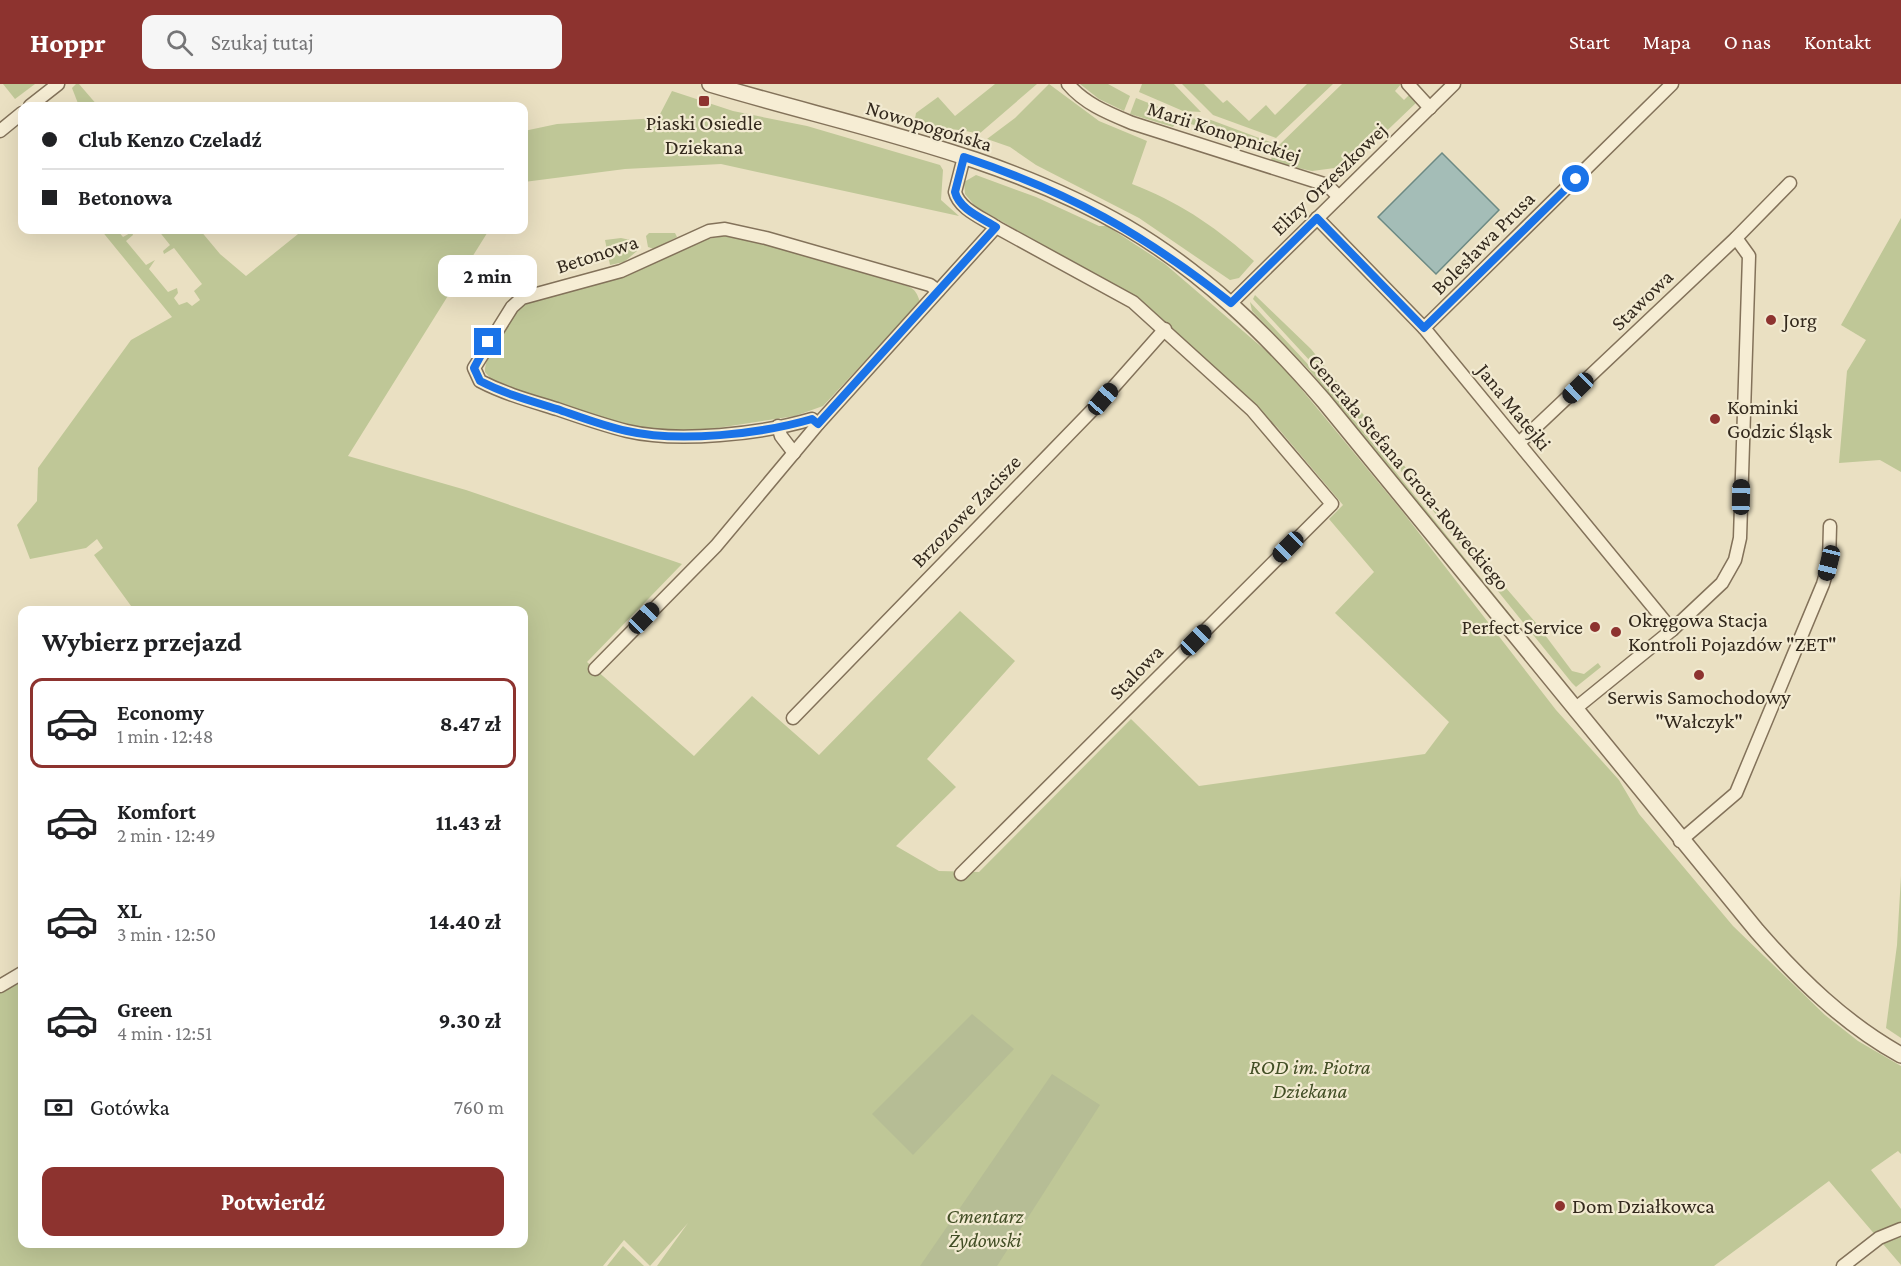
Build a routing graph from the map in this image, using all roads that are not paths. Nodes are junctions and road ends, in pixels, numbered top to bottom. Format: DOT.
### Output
graph roads {
  1 [pos="58,84"];
  2 [pos="710,84"];
  3 [pos="1068,84"];
  4 [pos="1408,84"];
  5 [pos="1454,84"];
  6 [pos="1672,84"];
  7 [pos="35,102"];
  8 [pos="1430,108"];
  9 [pos="18,116"];
  10 [pos="0,131"];
  11 [pos="964,157"];
  12 [pos="1790,183"];
  13 [pos="1339,197"];
  14 [pos="1317,218"];
  15 [pos="996,227"];
  16 [pos="1129,229"];
  17 [pos="1736,238"];
  18 [pos="939,291"];
  19 [pos="1231,303"];
  20 [pos="1424,328"];
  21 [pos="1165,329"];
  22 [pos="818,424"];
  23 [pos="778,426"];
  24 [pos="1519,443"];
  25 [pos="794,453"];
  26 [pos="1830,526"];
  27 [pos="1672,630"];
  28 [pos="595,669"];
  29 [pos="1576,708"];
  30 [pos="793,718"];
  31 [pos="1680,841"];
  32 [pos="962,874"];
  33 [pos="18,975"];
  34 [pos="0,986"];
  35 [pos="1901,1055"];
  36 [pos="1901,1229"];
  37 [pos="1843,1266"];
  1 -- 7 [label="street"];
  2 -- 11 [label="street, Nowopogońska"];
  3 -- 13 [label="street, Marii Konopnickiej"];
  4 -- 8 [label="street"];
  5 -- 8 [label="street, Elizy Orzeszkowej"];
  6 -- 20 [label="street, Bolesława Prusa"];
  8 -- 13 [label="street, Elizy Orzeszkowej"];
  9 -- 10 [label="street"];
  11 -- 15 [label="street"];
  11 -- 16 [label="street, Nowopogońska"];
  12 -- 17 [label="street, Stawowa"];
  13 -- 14 [label="street, Elizy Orzeszkowej"];
  14 -- 19 [label="street, Elizy Orzeszkowej"];
  14 -- 20 [label="street, Jana Matejki"];
  15 -- 18 [label="street"];
  15 -- 21 [label="street"];
  16 -- 19 [label="street, Generała Stefana Grota-Roweckiego"];
  17 -- 24 [label="street, Stawowa"];
  17 -- 27 [label="street"];
  18 -- 22 [label="street"];
  18 -- 23 [label="street, Betonowa"];
  19 -- 29 [label="street, Generała Stefana Grota-Roweckiego"];
  20 -- 24 [label="street, Jana Matejki"];
  21 -- 30 [label="street, Brzozowe Zacisze"];
  21 -- 32 [label="street, Stalowa"];
  22 -- 23 [label="street, Betonowa"];
  22 -- 25 [label="street"];
  23 -- 25 [label="street"];
  24 -- 27 [label="street, Jana Matejki"];
  25 -- 28 [label="street"];
  26 -- 31 [label="street"];
  27 -- 29 [label="street"];
  29 -- 31 [label="street, Generała Stefana Grota-Roweckiego"];
  31 -- 35 [label="street, Generała Stefana Grota-Roweckiego"];
  33 -- 34 [label="street"];
  36 -- 37 [label="street"];
}
